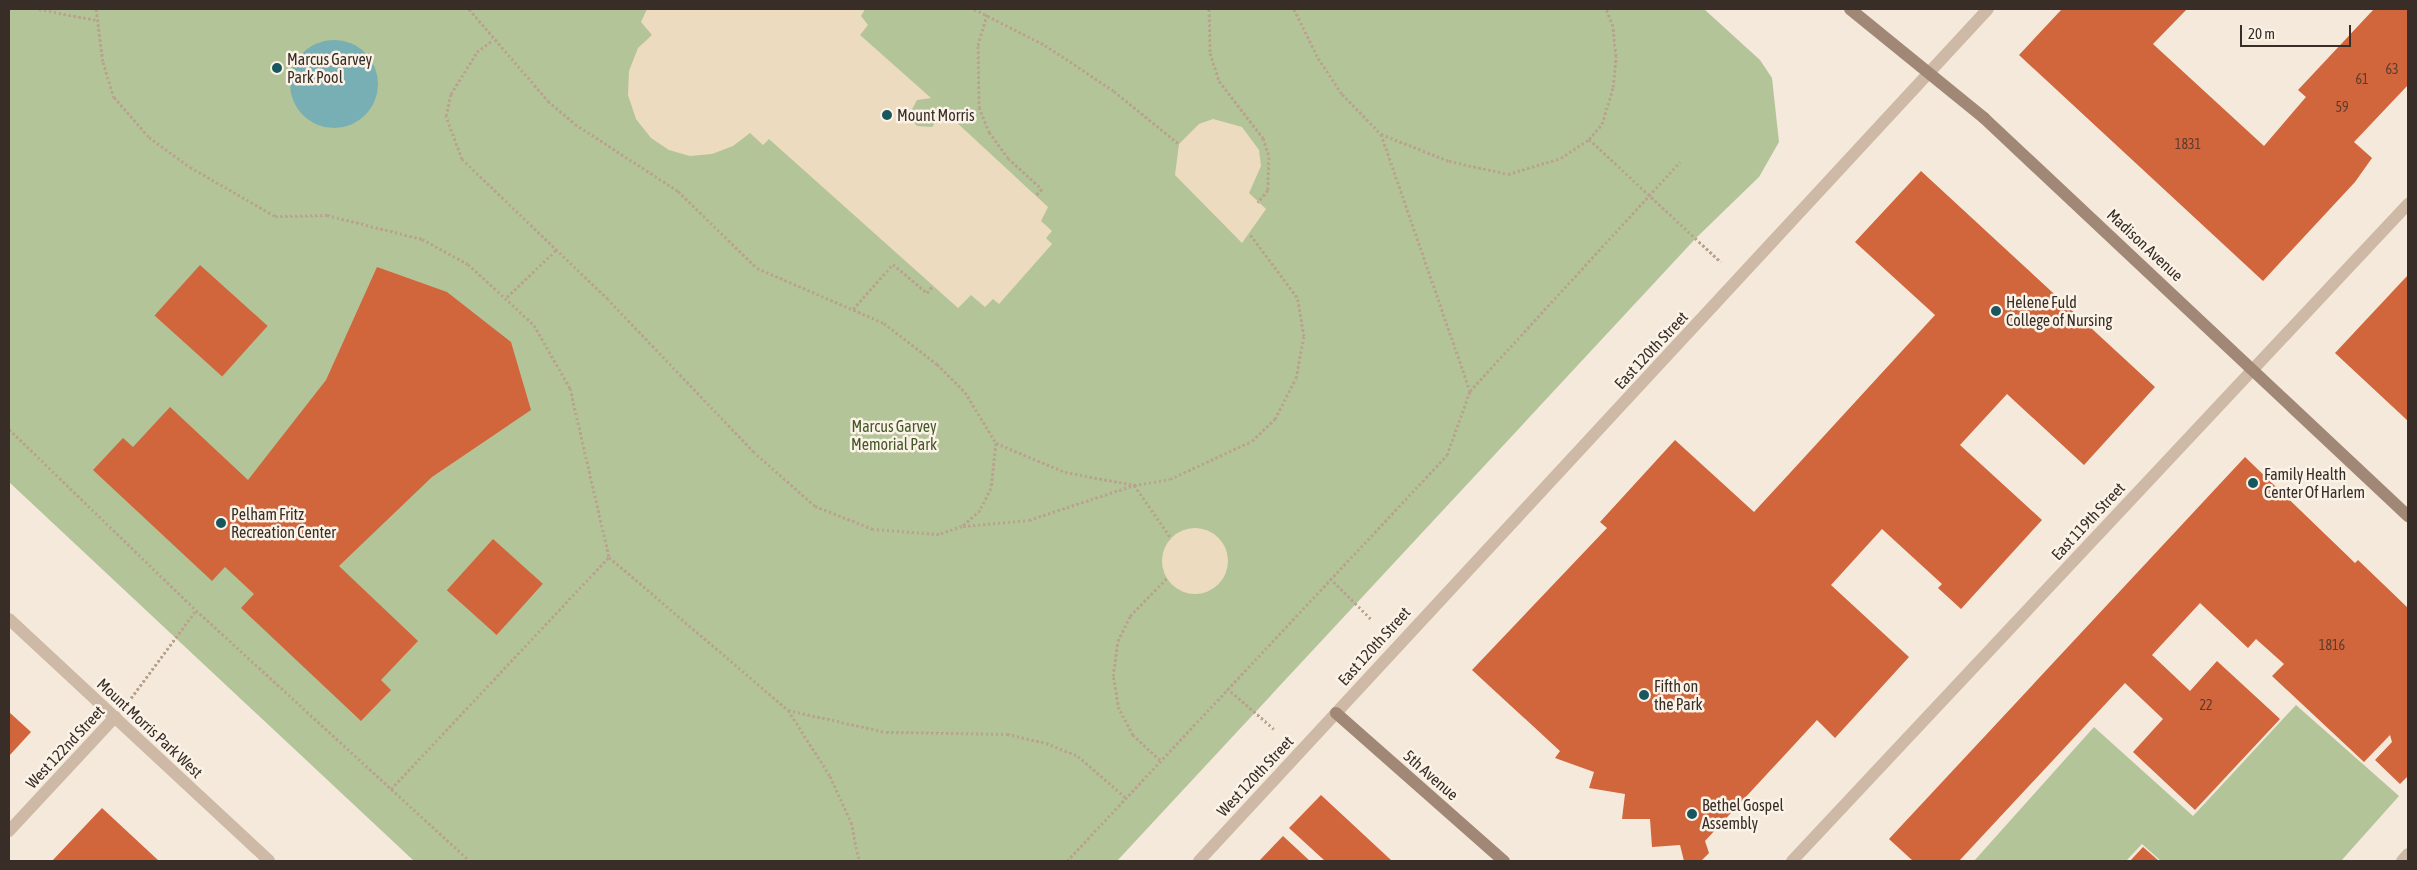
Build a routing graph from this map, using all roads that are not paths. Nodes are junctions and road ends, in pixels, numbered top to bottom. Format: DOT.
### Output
graph roads {
  1 [pos="1850,9"];
  2 [pos="1988,9"];
  3 [pos="1928,73"];
  4 [pos="2408,204"];
  5 [pos="2253,369"];
  6 [pos="2408,516"];
  7 [pos="9,619"];
  8 [pos="1336,713"];
  9 [pos="115,717"];
  10 [pos="9,831"];
  11 [pos="2408,854"];
  12 [pos="269,861"];
  13 [pos="1199,861"];
  14 [pos="1504,861"];
  15 [pos="1792,861"];
  16 [pos="2402,861"];
  1 -- 3 [label="main road, Madison Avenue"];
  2 -- 3 [label="street, East 120th Street"];
  3 -- 5 [label="main road, Madison Avenue"];
  3 -- 8 [label="street, East 120th Street"];
  4 -- 5 [label="street, East 119th Street"];
  5 -- 6 [label="main road, Madison Avenue"];
  5 -- 15 [label="street, East 119th Street"];
  7 -- 9 [label="street, Mount Morris Park West"];
  8 -- 13 [label="street, West 120th Street"];
  8 -- 14 [label="main road, 5th Avenue"];
  9 -- 10 [label="street, West 122nd Street"];
  9 -- 12 [label="street, Mount Morris Park West"];
  11 -- 16 [label="street"];
}
